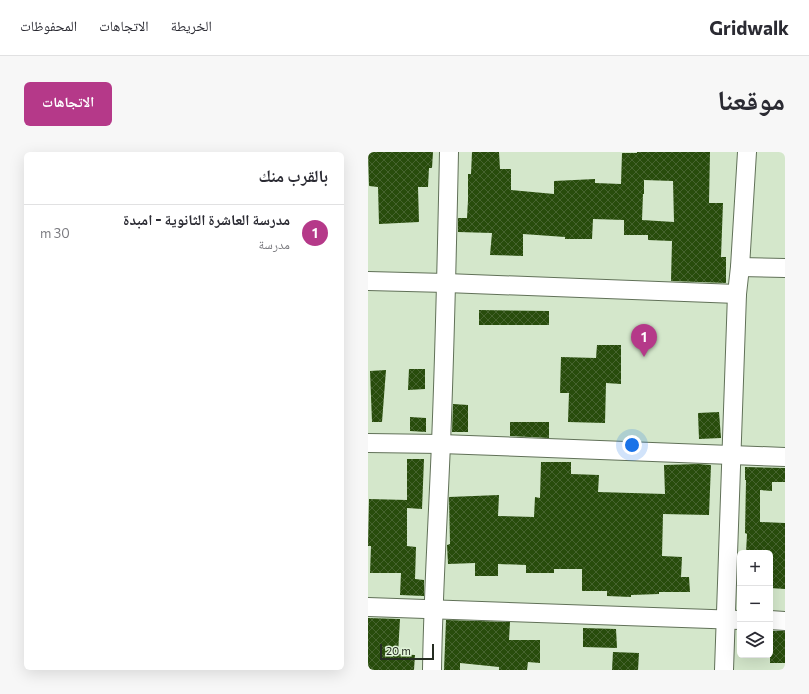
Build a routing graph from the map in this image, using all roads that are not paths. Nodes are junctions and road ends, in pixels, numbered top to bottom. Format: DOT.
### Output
graph roads {
  1 [pos="449,152"];
  2 [pos="747,152"];
  3 [pos="740,266"];
  4 [pos="785,268"];
  5 [pos="368,281"];
  6 [pos="446,283"];
  7 [pos="737,294"];
  8 [pos="368,443"];
  9 [pos="441,444"];
  10 [pos="731,455"];
  11 [pos="785,457"];
  12 [pos="368,607"];
  13 [pos="433,609"];
  14 [pos="733,619"];
  15 [pos="773,620"];
  16 [pos="785,621"];
  17 [pos="432,670"];
  18 [pos="724,670"];
  1 -- 6 [label="street"];
  2 -- 3 [label="street"];
  3 -- 4 [label="street"];
  3 -- 7 [label="street"];
  5 -- 6 [label="street"];
  6 -- 7 [label="street"];
  6 -- 9 [label="street"];
  7 -- 10 [label="street"];
  8 -- 9 [label="street"];
  9 -- 10 [label="street"];
  9 -- 13 [label="street"];
  10 -- 11 [label="street"];
  10 -- 14 [label="street"];
  12 -- 13 [label="street"];
  13 -- 14 [label="street"];
  13 -- 17 [label="street"];
  14 -- 18 [label="street"];
  15 -- 16 [label="street"];
}
